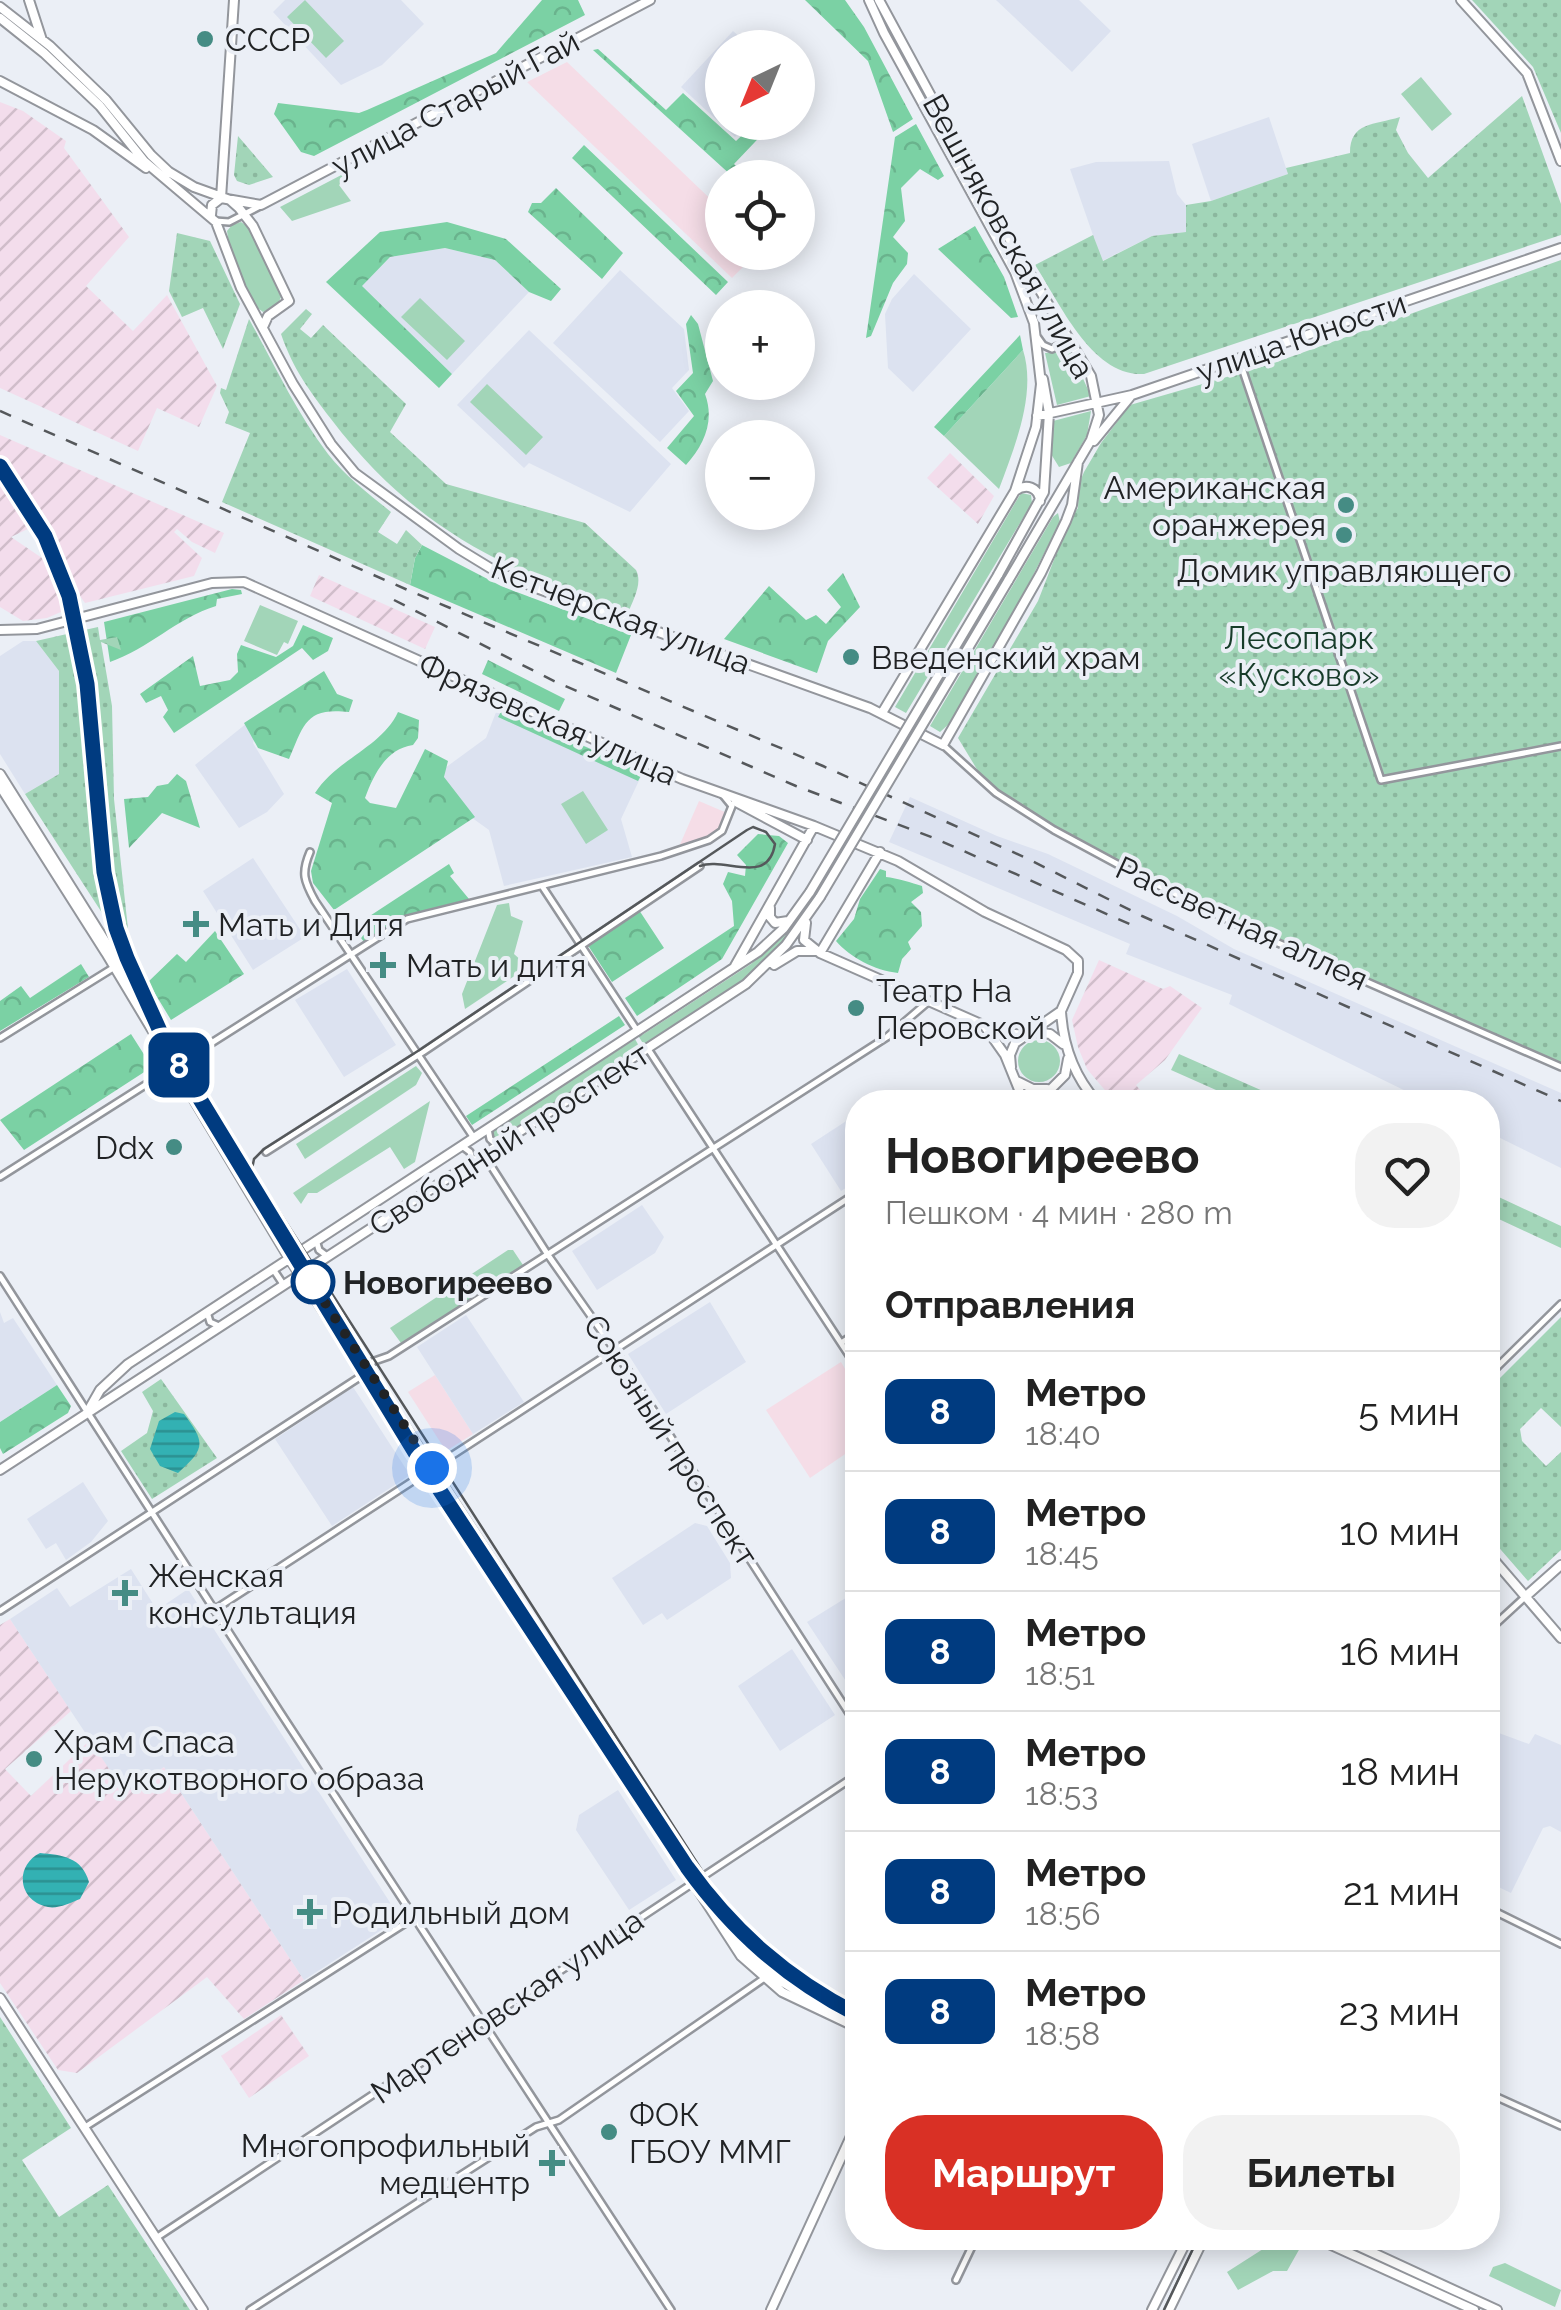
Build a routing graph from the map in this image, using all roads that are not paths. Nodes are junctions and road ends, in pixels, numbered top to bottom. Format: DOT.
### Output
graph roads {
  1 [pos="29,0"];
  2 [pos="234,0"];
  3 [pos="650,0"];
  4 [pos="869,0"];
  5 [pos="879,0"];
  6 [pos="1461,0"];
  7 [pos="0,7"];
  8 [pos="0,18"];
  9 [pos="42,40"];
  10 [pos="909,69"];
  11 [pos="0,80"];
  12 [pos="1561,161"];
  13 [pos="164,179"];
  14 [pos="225,199"];
  15 [pos="261,205"];
  16 [pos="244,214"];
  17 [pos="213,219"];
  18 [pos="229,222"];
  19 [pos="255,231"];
  20 [pos="1561,248"];
  21 [pos="252,310"];
  22 [pos="270,314"];
  23 [pos="1063,326"];
  24 [pos="1037,335"];
  25 [pos="267,337"];
  26 [pos="1239,358"];
  27 [pos="1040,365"];
  28 [pos="1132,395"];
  29 [pos="1099,402"];
  30 [pos="1049,413"];
  31 [pos="1038,416"];
  32 [pos="1085,452"];
  33 [pos="1078,462"];
  34 [pos="1016,488"];
  35 [pos="1039,505"];
  36 [pos="1066,521"];
  37 [pos="1037,528"];
  38 [pos="0,630"];
  39 [pos="882,713"];
  40 [pos="944,745"];
  41 [pos="1561,746"];
  42 [pos="0,774"];
  43 [pos="0,786"];
  44 [pos="723,794"];
  45 [pos="814,826"];
  46 [pos="806,840"];
  47 [pos="310,852"];
  48 [pos="880,852"];
  49 [pos="700,866"];
  50 [pos="542,886"];
  51 [pos="772,904"];
  52 [pos="812,911"];
  53 [pos="792,919"];
  54 [pos="581,946"];
  55 [pos="820,953"];
  56 [pos="351,954"];
  57 [pos="117,965"];
  58 [pos="732,970"];
  59 [pos="746,984"];
  60 [pos="930,1002"];
  61 [pos="1061,1012"];
  62 [pos="982,1025"];
  63 [pos="638,1032"];
  64 [pos="1028,1034"];
  65 [pos="0,1038"];
  66 [pos="625,1040"];
  67 [pos="648,1048"];
  68 [pos="1067,1051"];
  69 [pos="419,1054"];
  70 [pos="634,1058"];
  71 [pos="177,1066"];
  72 [pos="1561,1067"];
  73 [pos="1012,1070"];
  74 [pos="1053,1086"];
  75 [pos="1020,1090"];
  76 [pos="1049,1090"];
  77 [pos="1086,1090"];
  78 [pos="488,1130"];
  79 [pos="474,1138"];
  80 [pos="462,1146"];
  81 [pos="498,1146"];
  82 [pos="714,1146"];
  83 [pos="266,1152"];
  84 [pos="484,1154"];
  85 [pos="473,1162"];
  86 [pos="0,1177"];
  87 [pos="845,1200"];
  88 [pos="316,1240"];
  89 [pos="777,1244"];
  90 [pos="548,1255"];
  91 [pos="328,1256"];
  92 [pos="292,1257"];
  93 [pos="273,1269"];
  94 [pos="302,1272"];
  95 [pos="0,1276"];
  96 [pos="284,1284"];
  97 [pos="1561,1304"];
  98 [pos="207,1312"];
  99 [pos="219,1326"];
  100 [pos="845,1340"];
  101 [pos="840,1343"];
  102 [pos="614,1349"];
  103 [pos="845,1350"];
  104 [pos="1500,1364"];
  105 [pos="366,1370"];
  106 [pos="88,1412"];
  107 [pos="0,1470"];
  108 [pos="429,1470"];
  109 [pos="150,1511"];
  110 [pos="1561,1565"];
  111 [pos="1500,1567"];
  112 [pos="1525,1596"];
  113 [pos="214,1610"];
  114 [pos="0,1612"];
  115 [pos="1500,1619"];
  116 [pos="1561,1638"];
  117 [pos="845,1707"];
  118 [pos="845,1782"];
  119 [pos="696,1879"];
  120 [pos="1500,1914"];
  121 [pos="415,1917"];
  122 [pos="1561,1944"];
  123 [pos="764,1979"];
  124 [pos="0,1998"];
  125 [pos="845,2017"];
  126 [pos="845,2019"];
  127 [pos="483,2022"];
  128 [pos="1500,2098"];
  129 [pos="549,2123"];
  130 [pos="1561,2126"];
  131 [pos="86,2127"];
  132 [pos="845,2149"];
  133 [pos="156,2238"];
  134 [pos="970,2250"];
  135 [pos="1182,2250"];
  136 [pos="1198,2250"];
  137 [pos="1342,2250"];
  138 [pos="1367,2250"];
  139 [pos="956,2280"];
  140 [pos="203,2310"];
  141 [pos="250,2310"];
  142 [pos="671,2310"];
  143 [pos="771,2310"];
  144 [pos="1152,2310"];
  145 [pos="1170,2310"];
  146 [pos="1474,2310"];
  147 [pos="1498,2310"];
  1 -- 9 [label="main road"];
  2 -- 14 [label="main road"];
  3 -- 15 [label="main road, улица Старый Гай"];
  4 -- 10 [label="main road, Вешняковская улица"];
  5 -- 10 [label="main road, Вешняковская улица"];
  6 -- 12 [label="main road"];
  7 -- 9 [label="main road"];
  8 -- 13 [label="main road, Кетчерская улица"];
  9 -- 14 [label="main road"];
  10 -- 23 [label="main road, Вешняковская улица"];
  10 -- 24 [label="main road, Вешняковская улица"];
  11 -- 13 [label="main road"];
  13 -- 17 [label="main road, Кетчерская улица"];
  14 -- 15 [label="main road"];
  14 -- 16 [label="main road"];
  14 -- 17 [label="main road"];
  14 -- 18 [label="street"];
  15 -- 16 [label="street, улица Старый Гай"];
  15 -- 19 [label="main road"];
  16 -- 18 [label="street, улица Старый Гай"];
  16 -- 19 [label="main road"];
  17 -- 18 [label="street"];
  17 -- 21 [label="main road, Кетчерская улица"];
  19 -- 22 [label="main road"];
  20 -- 26 [label="main road, улица Юности"];
  21 -- 22 [label="main road"];
  21 -- 25 [label="main road, Кетчерская улица"];
  22 -- 25 [label="main road"];
  23 -- 24 [label="street"];
  23 -- 29 [label="main road, Вешняковская улица"];
  24 -- 27 [label="main road, Вешняковская улица"];
  25 -- 39 [label="main road, Кетчерская улица"];
  26 -- 28 [label="main road, улица Юности"];
  26 -- 41 [label="street"];
  27 -- 30 [label="main road"];
  27 -- 31 [label="main road, Вешняковская улица"];
  28 -- 29 [label="main road, улица Юности"];
  28 -- 32 [label="main road"];
  29 -- 30 [label="main road, улица Юности"];
  29 -- 32 [label="main road, Вешняковская улица"];
  30 -- 31 [label="main road, улица Юности"];
  30 -- 35 [label="main road"];
  31 -- 34 [label="main road, Вешняковская улица"];
  32 -- 33 [label="main road, Вешняковская улица"];
  33 -- 36 [label="main road, Вешняковская улица"];
  33 -- 37 [label="main road, Свободный проспект"];
  34 -- 35 [label="main road"];
  34 -- 39 [label="main road, Вешняковская улица"];
  35 -- 53 [label="main road, Свободный проспект, bridge"];
  36 -- 37 [label="main road"];
  36 -- 40 [label="main road, Вешняковская улица"];
  37 -- 52 [label="main road, Свободный проспект, bridge"];
  38 -- 44 [label="main road, Фрязевская улица"];
  39 -- 40 [label="main road, Кетчерская улица"];
  40 -- 72 [label="street, Рассветная аллея"];
  42 -- 57 [label="main road"];
  43 -- 57 [label="main road"];
  44 -- 45 [label="main road, Фрязевская улица"];
  44 -- 46 [label="main road"];
  44 -- 50 [label="street"];
  45 -- 46 [label="main road"];
  45 -- 48 [label="main road, Фрязевская улица"];
  46 -- 51 [label="main road"];
  47 -- 56 [label="street"];
  48 -- 55 [label="main road"];
  48 -- 61 [label="main road, Фрязевская улица"];
  49 -- 54 [label="street"];
  50 -- 54 [label="street"];
  50 -- 56 [label="street"];
  51 -- 53 [label="main road"];
  51 -- 58 [label="main road"];
  52 -- 55 [label="main road"];
  52 -- 59 [label="main road, Свободный проспект"];
  53 -- 58 [label="main road, Свободный проспект"];
  54 -- 63 [label="street"];
  54 -- 69 [label="street"];
  55 -- 59 [label="main road"];
  55 -- 60 [label="main road"];
  56 -- 69 [label="street"];
  56 -- 71 [label="street"];
  57 -- 65 [label="street"];
  57 -- 71 [label="main road"];
  58 -- 63 [label="main road, Свободный проспект"];
  59 -- 67 [label="main road, Свободный проспект"];
  60 -- 62 [label="main road"];
  60 -- 82 [label="street"];
  61 -- 64 [label="main road"];
  61 -- 68 [label="main road"];
  62 -- 64 [label="main road"];
  62 -- 73 [label="main road"];
  63 -- 66 [label="main road, Свободный проспект"];
  64 -- 68 [label="main road"];
  64 -- 73 [label="main road"];
  66 -- 70 [label="street"];
  66 -- 78 [label="main road, Свободный проспект"];
  67 -- 70 [label="main road, Свободный проспект"];
  67 -- 82 [label="street"];
  68 -- 74 [label="main road"];
  68 -- 77 [label="main road"];
  69 -- 79 [label="street"];
  69 -- 83 [label="street"];
  70 -- 81 [label="main road, Свободный проспект"];
  71 -- 86 [label="street"];
  71 -- 92 [label="main road"];
  73 -- 74 [label="main road"];
  73 -- 75 [label="main road"];
  74 -- 76 [label="main road"];
  74 -- 77 [label="main road"];
  78 -- 79 [label="main road, Свободный проспект"];
  78 -- 81 [label="street"];
  79 -- 80 [label="main road, Свободный проспект"];
  80 -- 85 [label="street"];
  80 -- 88 [label="main road, Свободный проспект"];
  81 -- 84 [label="main road, Свободный проспект"];
  82 -- 89 [label="street"];
  82 -- 90 [label="street"];
  84 -- 85 [label="main road, Свободный проспект"];
  84 -- 90 [label="street, Союзный проспект"];
  85 -- 91 [label="main road, Свободный проспект"];
  87 -- 89 [label="street"];
  88 -- 91 [label="street"];
  88 -- 92 [label="main road, Свободный проспект"];
  89 -- 101 [label="street"];
  89 -- 102 [label="street"];
  90 -- 102 [label="street, Союзный проспект"];
  90 -- 105 [label="street"];
  91 -- 94 [label="main road, Свободный проспект"];
  92 -- 93 [label="main road, Свободный проспект"];
  92 -- 94 [label="main road"];
  93 -- 96 [label="street"];
  93 -- 98 [label="main road, Свободный проспект"];
  94 -- 96 [label="main road, Свободный проспект"];
  94 -- 105 [label="main road"];
  95 -- 106 [label="street"];
  96 -- 99 [label="main road, Свободный проспект"];
  97 -- 104 [label="street"];
  98 -- 99 [label="street"];
  98 -- 106 [label="main road, Свободный проспект"];
  99 -- 106 [label="main road, Свободный проспект"];
  100 -- 101 [label="street"];
  101 -- 103 [label="street"];
  102 -- 108 [label="street"];
  102 -- 117 [label="street, Союзный проспект"];
  105 -- 108 [label="main road"];
  105 -- 109 [label="street"];
  106 -- 107 [label="main road, Свободный проспект"];
  106 -- 109 [label="street"];
  108 -- 113 [label="street"];
  108 -- 119 [label="main road"];
  109 -- 113 [label="street"];
  109 -- 114 [label="street"];
  110 -- 112 [label="main road"];
  111 -- 112 [label="main road"];
  112 -- 115 [label="street"];
  112 -- 116 [label="main road"];
  113 -- 121 [label="street"];
  118 -- 119 [label="street, Мартеновская улица"];
  119 -- 123 [label="main road"];
  119 -- 125 [label="main road"];
  119 -- 127 [label="street, Мартеновская улица"];
  120 -- 122 [label="street"];
  121 -- 127 [label="street"];
  121 -- 131 [label="street"];
  123 -- 126 [label="main road"];
  123 -- 129 [label="street"];
  124 -- 131 [label="main road"];
  127 -- 129 [label="street"];
  127 -- 133 [label="street, Мартеновская улица"];
  128 -- 130 [label="street"];
  129 -- 141 [label="street"];
  129 -- 142 [label="street"];
  131 -- 133 [label="main road"];
  132 -- 143 [label="main road"];
  133 -- 140 [label="main road"];
  134 -- 139 [label="street"];
  135 -- 144 [label="main road"];
  136 -- 145 [label="main road"];
  137 -- 146 [label="main road"];
  138 -- 147 [label="main road"];
}
